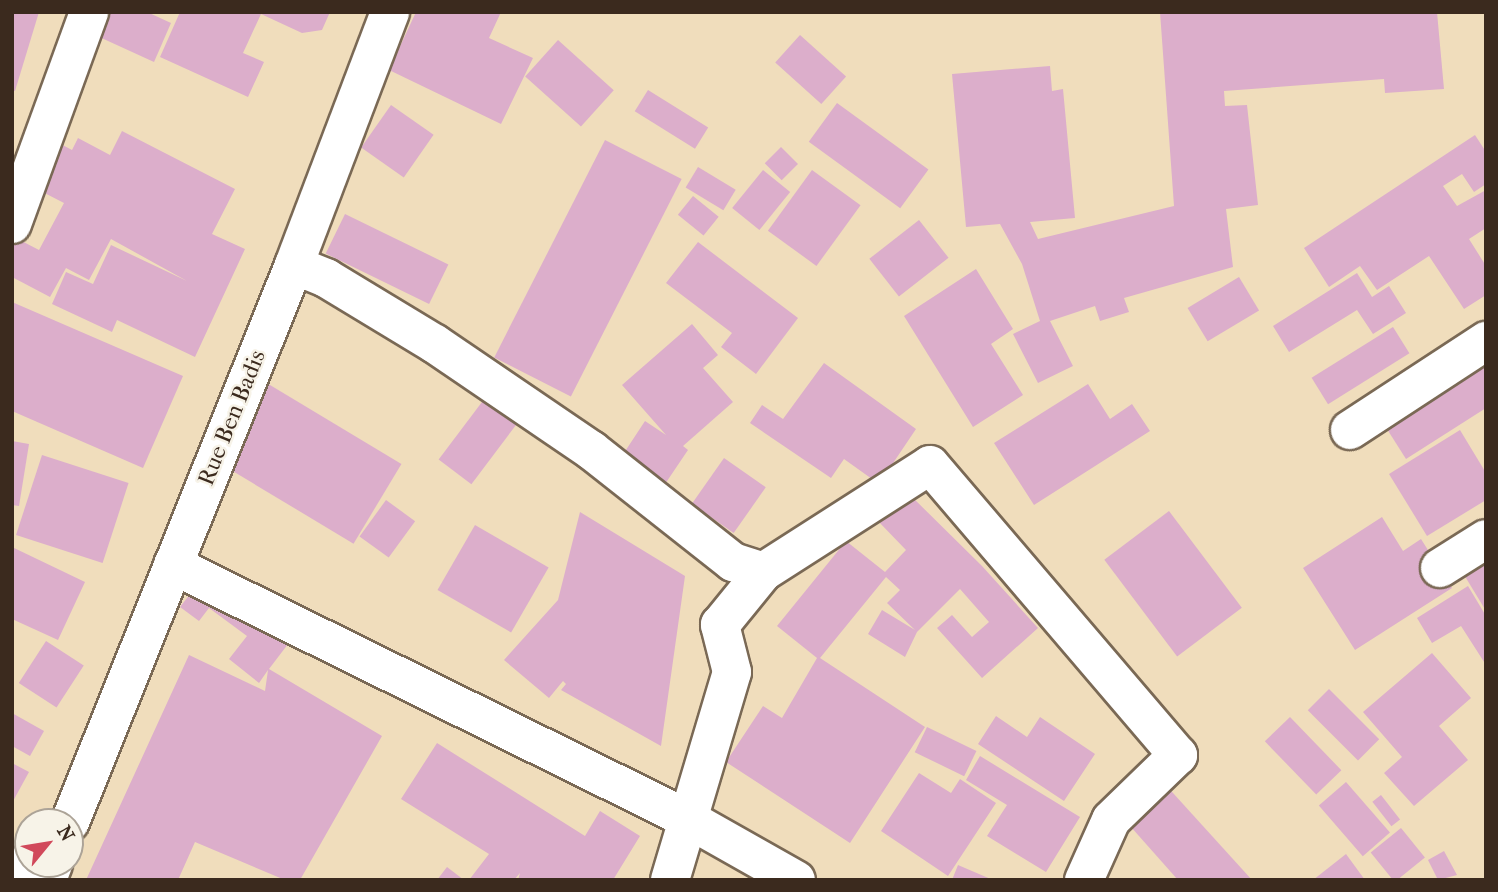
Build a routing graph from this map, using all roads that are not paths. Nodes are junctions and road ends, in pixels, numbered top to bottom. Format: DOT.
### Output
graph roads {
  1 [pos="89,12"];
  2 [pos="390,12"];
  3 [pos="12,224"];
  4 [pos="294,265"];
  5 [pos="1486,341"];
  6 [pos="1350,430"];
  7 [pos="1486,539"];
  8 [pos="173,565"];
  9 [pos="1440,568"];
  10 [pos="763,572"];
  11 [pos="76,808"];
  12 [pos="688,819"];
  13 [pos="12,867"];
  14 [pos="45,880"];
  15 [pos="670,880"];
  16 [pos="796,880"];
  17 [pos="1084,880"];
  1 -- 3 [label="street"];
  2 -- 4 [label="street, Rue Ben Badis"];
  4 -- 8 [label="street, Rue Ben Badis"];
  4 -- 10 [label="street"];
  5 -- 6 [label="street"];
  7 -- 9 [label="street"];
  8 -- 11 [label="street, Rue Ben Badis"];
  8 -- 12 [label="street"];
  10 -- 12 [label="street"];
  10 -- 17 [label="street"];
  12 -- 15 [label="street"];
  12 -- 16 [label="street"];
  13 -- 14 [label="street"];
}
